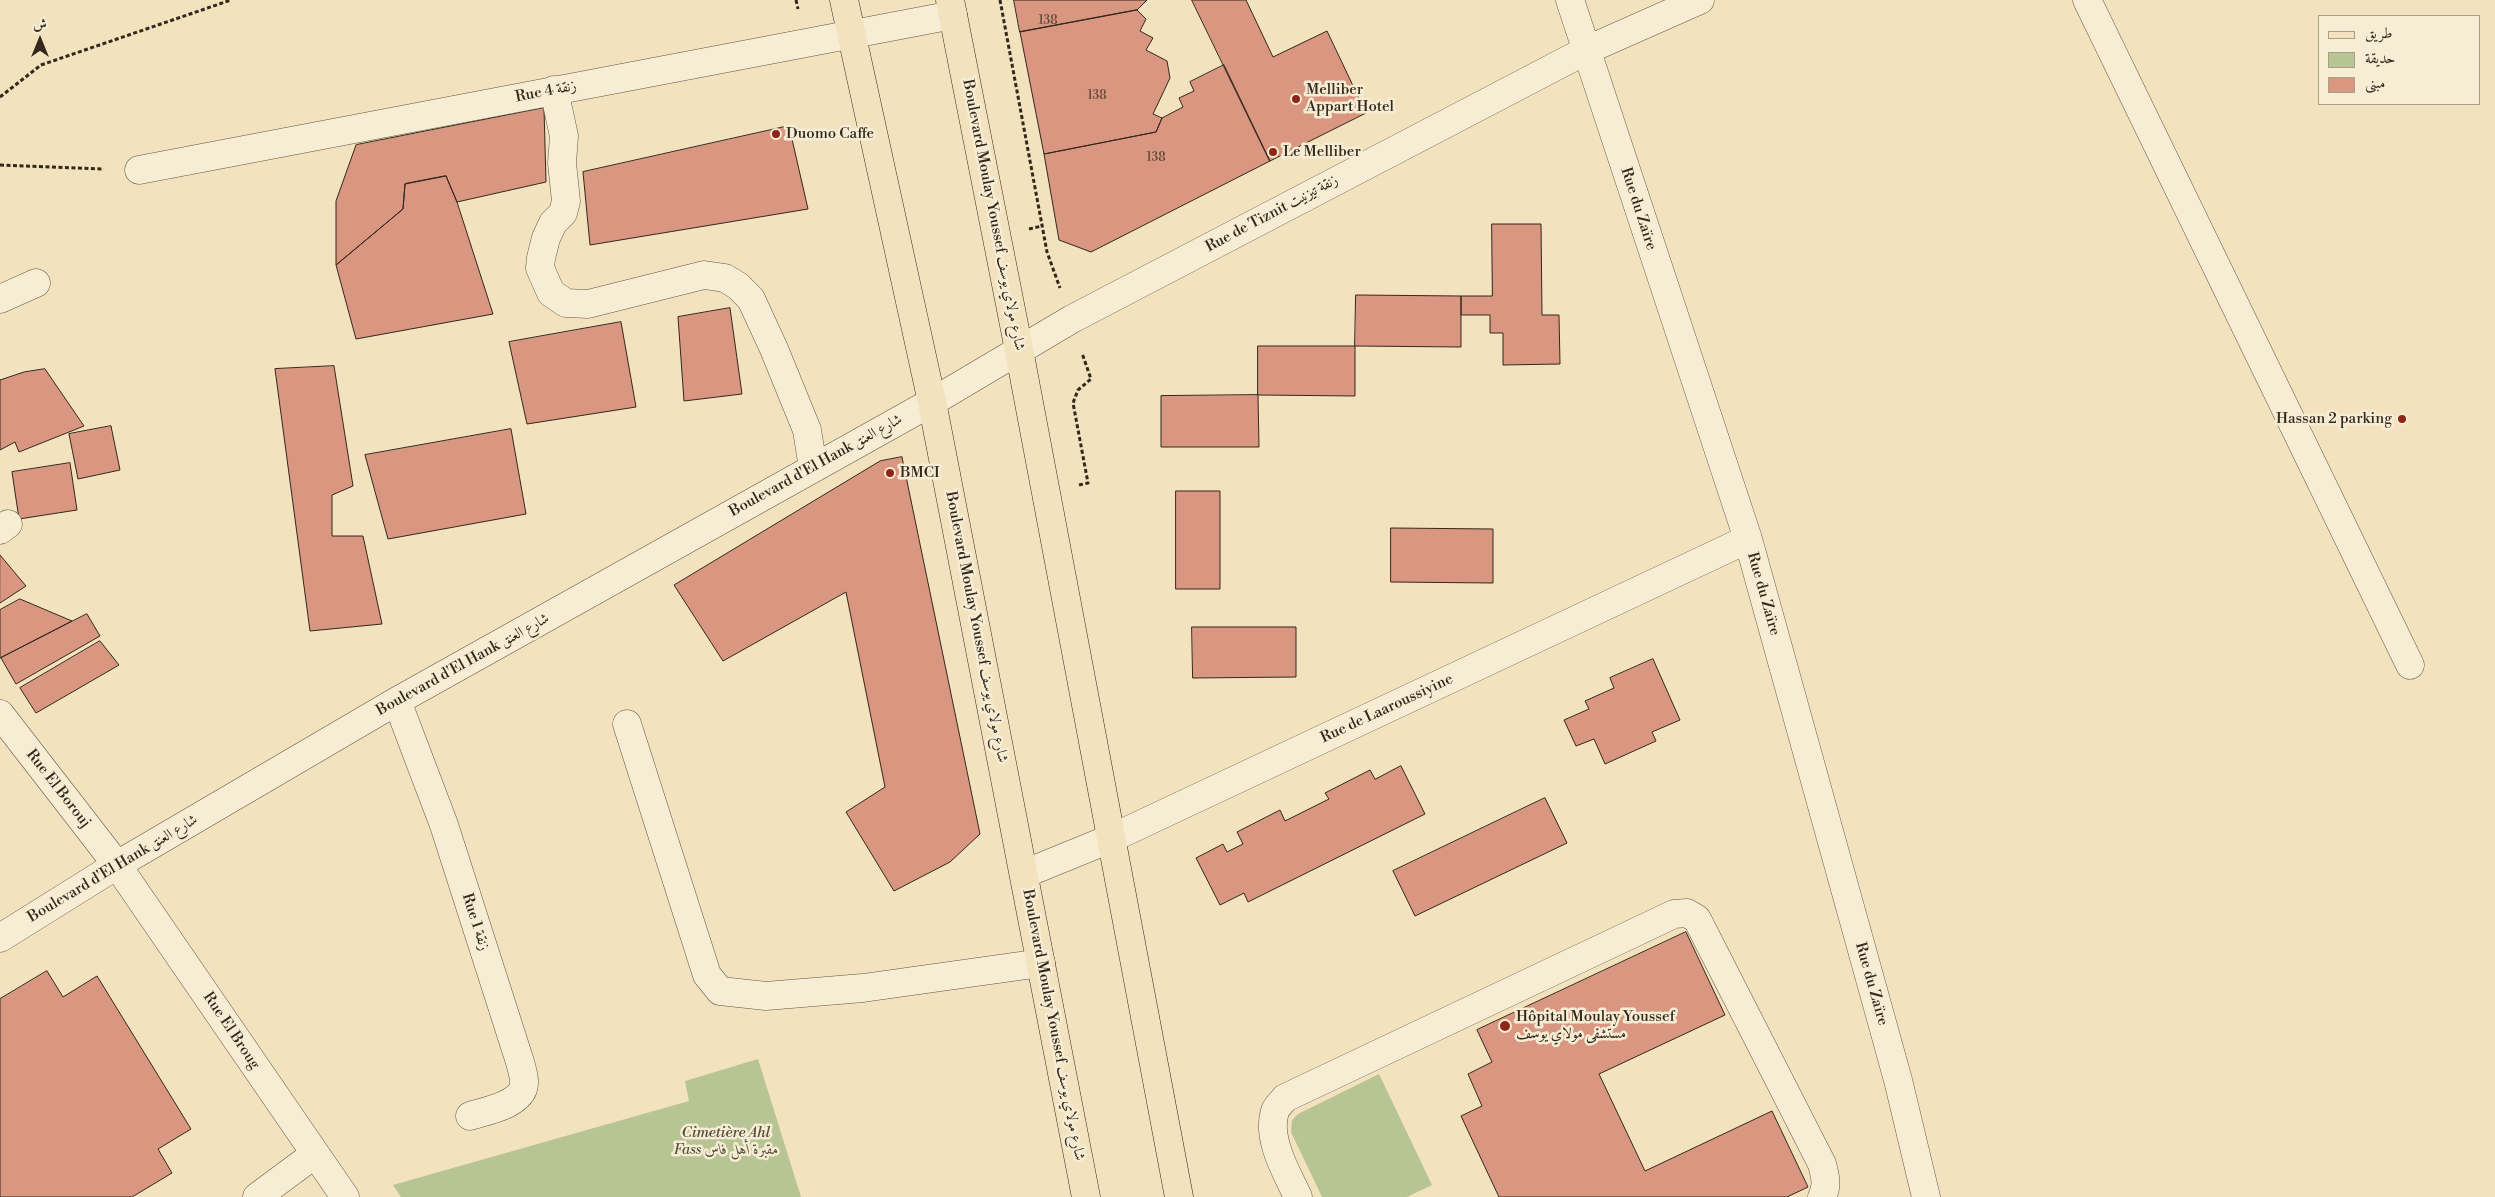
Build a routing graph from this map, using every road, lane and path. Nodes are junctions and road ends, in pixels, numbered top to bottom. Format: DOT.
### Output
graph roads {
  1 [pos="231,0"];
  2 [pos="844,0"];
  3 [pos="1000,0"];
  4 [pos="1570,0"];
  5 [pos="1700,0"];
  6 [pos="2087,0"];
  7 [pos="951,7"];
  8 [pos="850,33"];
  9 [pos="1587,50"];
  10 [pos="554,90"];
  11 [pos="0,97"];
  12 [pos="0,165"];
  13 [pos="139,170"];
  14 [pos="36,283"];
  15 [pos="0,299"];
  16 [pos="1072,319"];
  17 [pos="1019,350"];
  18 [pos="932,402"];
  19 [pos="813,468"];
  20 [pos="1046,492"];
  21 [pos="1748,539"];
  22 [pos="2410,665"];
  23 [pos="397,702"];
  24 [pos="0,714"];
  25 [pos="627,724"];
  26 [pos="1112,838"];
  27 [pos="117,865"];
  28 [pos="1024,874"];
  29 [pos="0,938"];
  30 [pos="1041,963"];
  31 [pos="470,1116"];
  32 [pos="315,1154"];
  33 [pos="257,1197"];
  34 [pos="345,1197"];
  35 [pos="1086,1197"];
  36 [pos="1179,1197"];
  37 [pos="1298,1197"];
  38 [pos="1822,1197"];
  39 [pos="1926,1197"];
  1 -- 11 [label="path"];
  2 -- 8 [label="main road, Boulevard Moulay Youssef شارع مولاي يوسف"];
  3 -- 16 [label="path"];
  4 -- 9 [label="street, Rue du Zaïre"];
  5 -- 9 [label="street, Rue de Tiznit زنقة تيزنيت"];
  6 -- 22 [label="street"];
  7 -- 8 [label="street, Rue 4 زنقة"];
  7 -- 17 [label="main road, Boulevard Moulay Youssef شارع مولاي يوسف"];
  8 -- 10 [label="street, Rue 4 زنقة"];
  8 -- 18 [label="main road, Boulevard Moulay Youssef شارع مولاي يوسف"];
  9 -- 16 [label="street, Rue de Tiznit زنقة تيزنيت"];
  9 -- 21 [label="street, Rue du Zaïre"];
  10 -- 13 [label="street, Rue 4 زنقة"];
  10 -- 19 [label="street"];
  12 -- 13 [label="path"];
  14 -- 15 [label="street"];
  16 -- 17 [label="street, Rue de Tiznit زنقة تيزنيت"];
  16 -- 20 [label="path"];
  17 -- 18 [label="street, Rue de Tiznit زنقة تيزنيت"];
  17 -- 20 [label="main road, Boulevard Moulay Youssef شارع مولاي يوسف"];
  18 -- 19 [label="street, Boulevard d'El Hank شارع العنق"];
  18 -- 28 [label="main road, Boulevard Moulay Youssef شارع مولاي يوسف"];
  19 -- 23 [label="street, Boulevard d'El Hank شارع العنق"];
  20 -- 26 [label="main road, Boulevard Moulay Youssef شارع مولاي يوسف"];
  21 -- 26 [label="street, Rue de Laaroussiyine"];
  21 -- 39 [label="street, Rue du Zaïre"];
  23 -- 27 [label="street, Boulevard d'El Hank شارع العنق"];
  23 -- 31 [label="street, Rue 1 زنقة"];
  24 -- 27 [label="street, Rue El Borouj"];
  25 -- 30 [label="street"];
  26 -- 28 [label="street, Rue de Laaroussiyine"];
  26 -- 36 [label="main road, Boulevard Moulay Youssef شارع مولاي يوسف"];
  27 -- 29 [label="street, Boulevard d'El Hank شارع العنق"];
  27 -- 32 [label="street, Rue El Broug"];
  28 -- 30 [label="main road, Boulevard Moulay Youssef شارع مولاي يوسف"];
  30 -- 35 [label="main road, Boulevard Moulay Youssef شارع مولاي يوسف"];
  32 -- 33 [label="street"];
  32 -- 34 [label="street, Rue El Broug"];
  37 -- 38 [label="street"];
}
